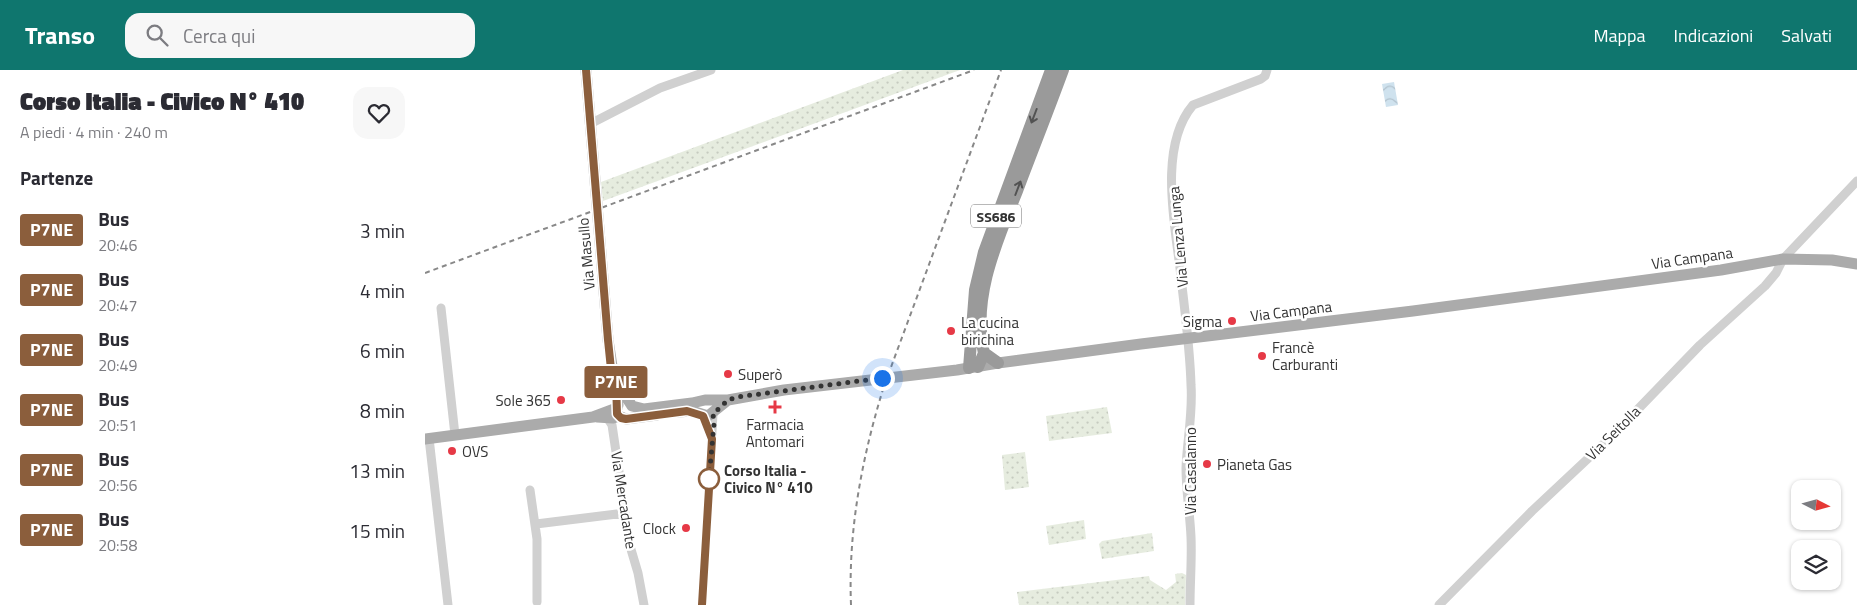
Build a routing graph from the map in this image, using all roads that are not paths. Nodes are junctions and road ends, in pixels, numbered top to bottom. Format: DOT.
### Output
graph roads {
  1 [pos="586,70"];
  2 [pos="711,70"];
  3 [pos="1051,70"];
  4 [pos="1063,70"];
  5 [pos="1267,70"];
  6 [pos="590,124"];
  7 [pos="1857,181"];
  8 [pos="1783,259"];
  9 [pos="1857,264"];
  10 [pos="441,308"];
  11 [pos="1187,338"];
  12 [pos="983,354"];
  13 [pos="998,363"];
  14 [pos="973,367"];
  15 [pos="616,382"];
  16 [pos="728,400"];
  17 [pos="706,401"];
  18 [pos="631,405"];
  19 [pos="708,414"];
  20 [pos="617,415"];
  21 [pos="455,435"];
  22 [pos="427,438"];
  23 [pos="529,490"];
  24 [pos="625,513"];
  25 [pos="536,524"];
  26 [pos="537,602"];
  27 [pos="448,605"];
  28 [pos="643,605"];
  29 [pos="702,605"];
  30 [pos="1190,605"];
  31 [pos="1439,605"];
  1 -- 6 [label="main road, Via Masullo"];
  2 -- 6 [label="street"];
  3 -- 14 [label="highway, SS686, one-way"];
  12 -- 4 [label="highway, SS686, one-way"];
  5 -- 11 [label="street, Via Lenza Lunga"];
  6 -- 15 [label="main road, Via Masullo"];
  7 -- 8 [label="street, Via Seitolla"];
  8 -- 9 [label="main road, Via Campana"];
  8 -- 11 [label="main road, Via Campana"];
  8 -- 31 [label="street, Via Seitolla"];
  10 -- 21 [label="street"];
  11 -- 13 [label="main road, Via Campana"];
  11 -- 30 [label="street, Via Casalanno"];
  12 -- 13 [label="highway"];
  12 -- 14 [label="highway"];
  13 -- 14 [label="main road, Via Campana"];
  14 -- 16 [label="main road, Via Campana"];
  15 -- 18 [label="main road, Via Masullo"];
  15 -- 20 [label="main road, Via Masullo"];
  16 -- 17 [label="main road, Via Campana"];
  16 -- 19 [label="main road"];
  17 -- 18 [label="main road, Via Campana"];
  17 -- 19 [label="main road"];
  18 -- 20 [label="main road, Via Campana"];
  19 -- 20 [label="main road, Via Campana"];
  19 -- 29 [label="street"];
  20 -- 21 [label="main road, Via Campana"];
  20 -- 24 [label="street, Via Mercadante"];
  21 -- 22 [label="main road, Via Campana"];
  22 -- 27 [label="street"];
  23 -- 25 [label="street"];
  24 -- 25 [label="street"];
  24 -- 28 [label="street, Via Mercadante"];
  25 -- 26 [label="street"];
}
